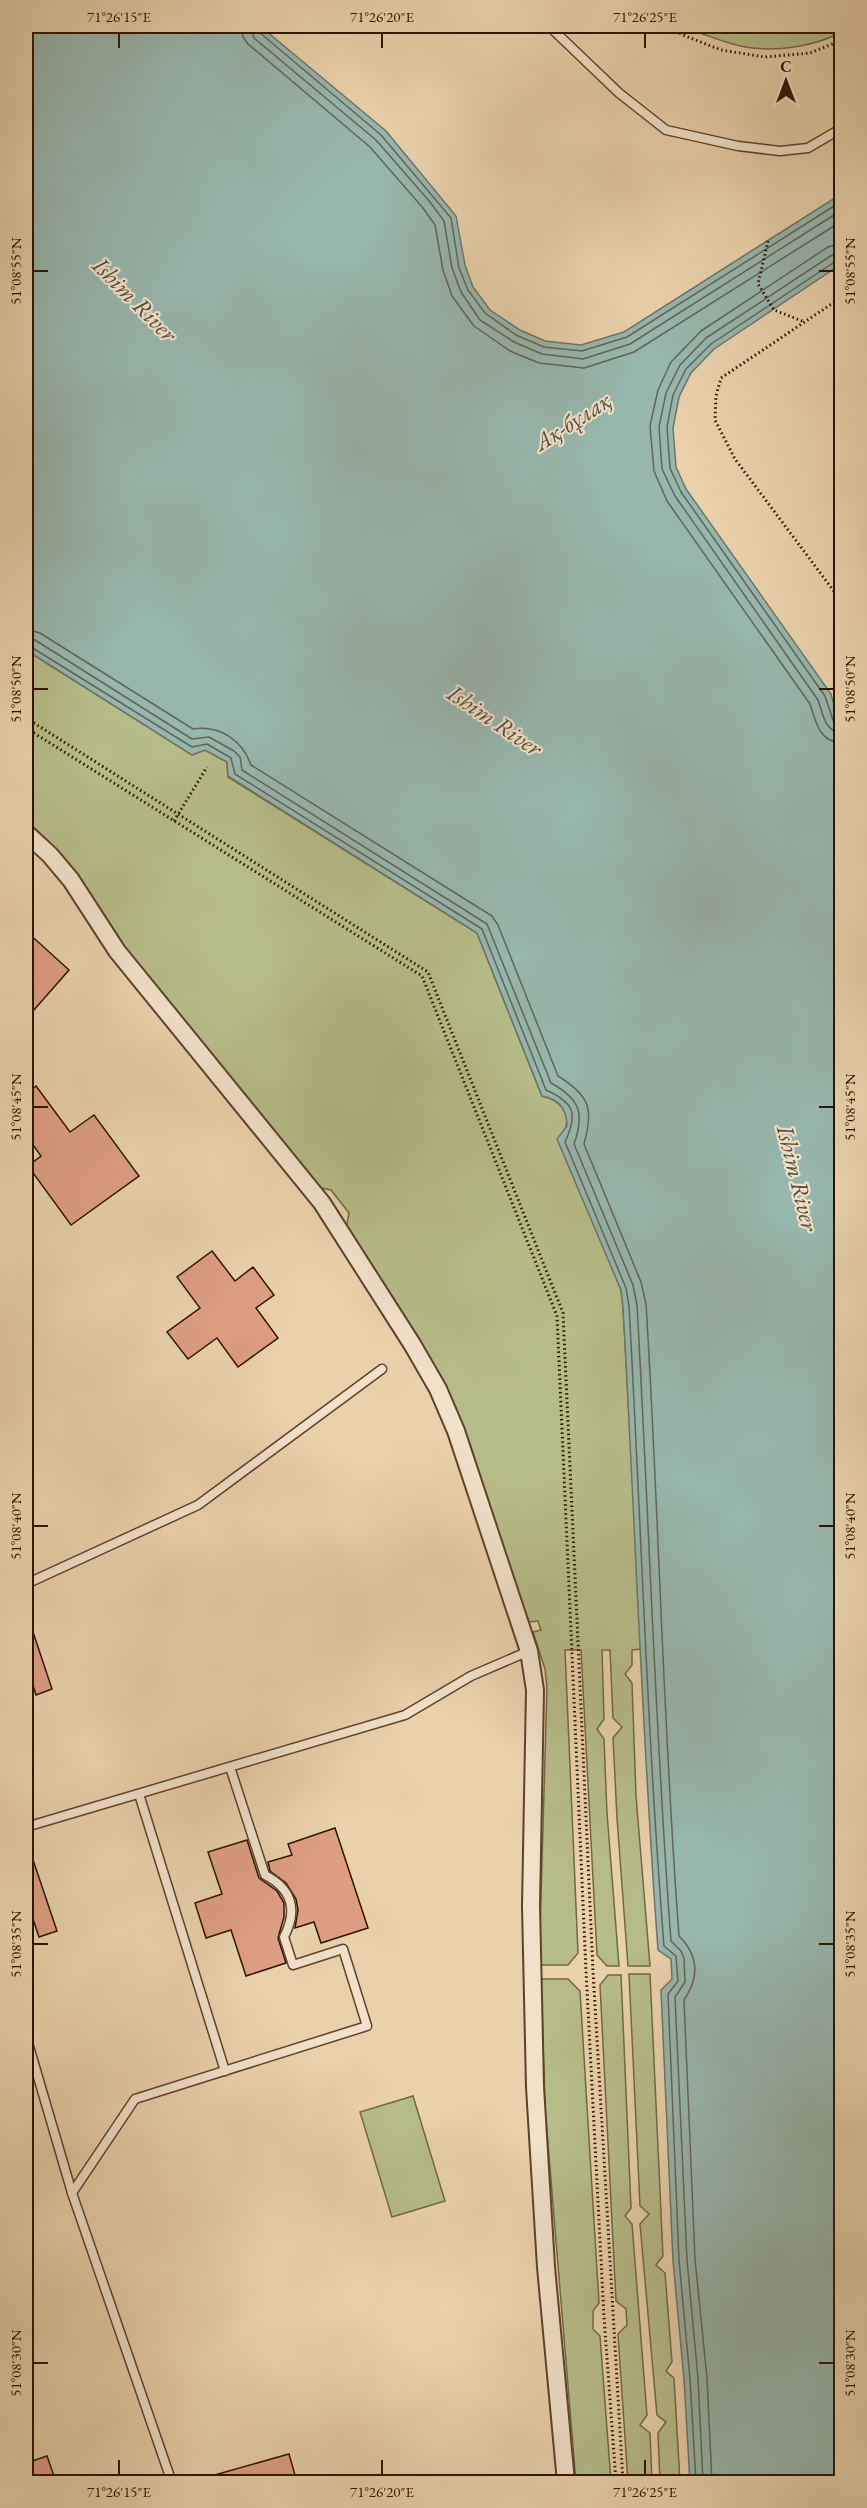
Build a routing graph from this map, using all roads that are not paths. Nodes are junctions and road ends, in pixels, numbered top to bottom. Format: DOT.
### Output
graph roads {
  1 [pos="549,26"];
  2 [pos="842,128"];
  3 [pos="26,833"];
  4 [pos="382,1369"];
  5 [pos="26,1584"];
  6 [pos="529,1651"];
  7 [pos="230,1767"];
  8 [pos="140,1794"];
  9 [pos="26,1827"];
  10 [pos="26,2036"];
  11 [pos="225,2071"];
  12 [pos="72,2193"];
  13 [pos="165,2482"];
  14 [pos="566,2482"];
  1 -- 2 [label="lane"];
  3 -- 6 [label="street"];
  4 -- 5 [label="lane"];
  6 -- 7 [label="lane"];
  6 -- 14 [label="street"];
  7 -- 8 [label="lane"];
  7 -- 11 [label="lane"];
  8 -- 9 [label="lane"];
  8 -- 11 [label="lane"];
  10 -- 12 [label="lane"];
  11 -- 12 [label="lane"];
  12 -- 13 [label="lane"];
}
